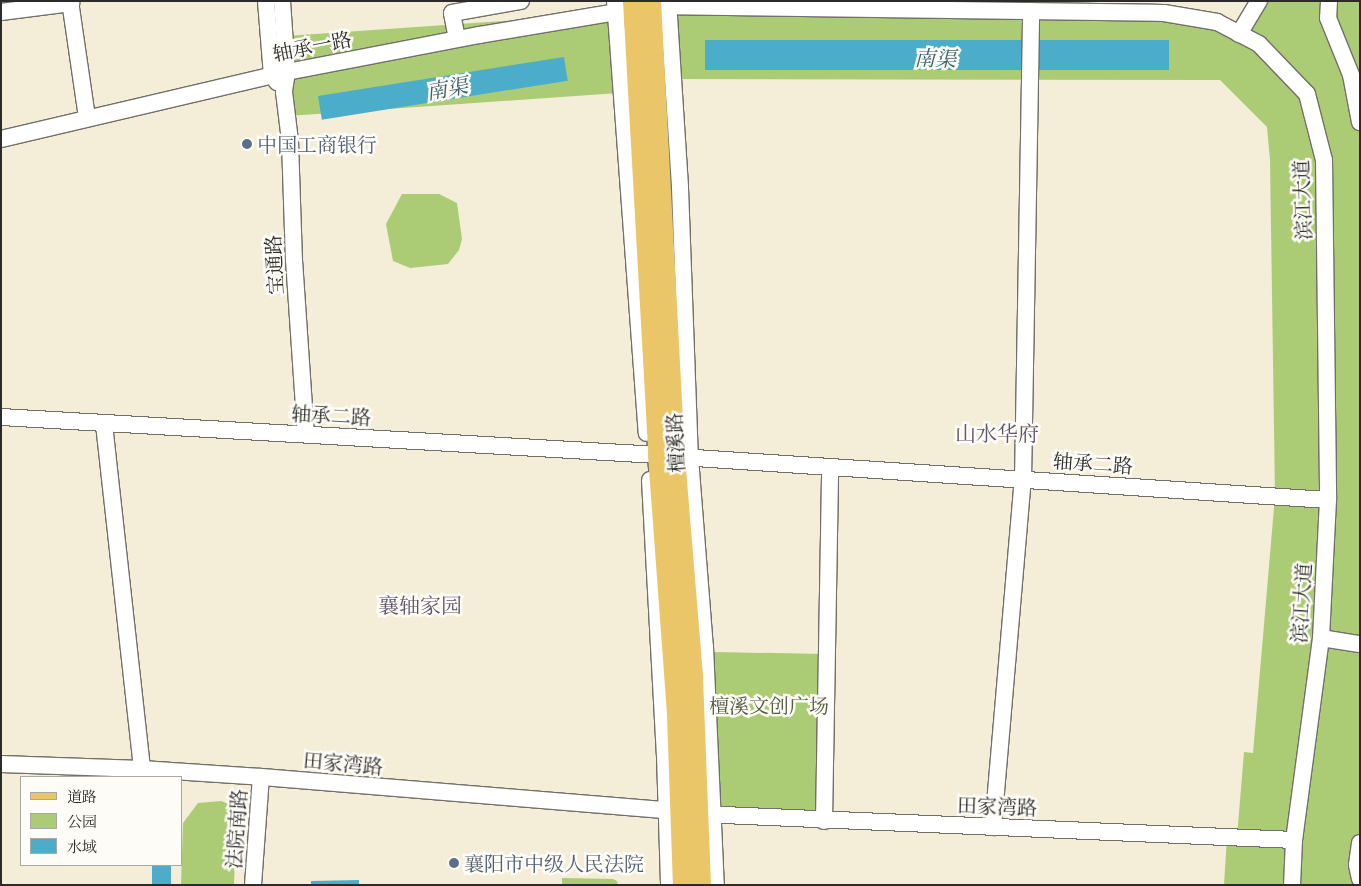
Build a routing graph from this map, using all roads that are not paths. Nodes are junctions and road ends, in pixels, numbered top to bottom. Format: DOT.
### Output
graph roads {
  1 [pos="266,1"];
  2 [pos="282,1"];
  3 [pos="521,1"];
  4 [pos="1259,1"];
  5 [pos="1329,1"];
  6 [pos="70,2"];
  7 [pos="642,5"];
  8 [pos="838,5"];
  9 [pos="1,12"];
  10 [pos="1031,15"];
  11 [pos="1239,34"];
  12 [pos="456,39"];
  13 [pos="280,73"];
  14 [pos="87,118"];
  15 [pos="1360,122"];
  16 [pos="1,138"];
  17 [pos="1,417"];
  18 [pos="104,424"];
  19 [pos="306,434"];
  20 [pos="668,456"];
  21 [pos="830,467"];
  22 [pos="1023,480"];
  23 [pos="1328,500"];
  24 [pos="1321,638"];
  25 [pos="1360,644"];
  26 [pos="1,764"];
  27 [pos="142,769"];
  28 [pos="262,777"];
  29 [pos="690,813"];
  30 [pos="824,821"];
  31 [pos="993,827"];
  32 [pos="1294,840"];
  33 [pos="1360,843"];
  34 [pos="1360,879"];
  35 [pos="253,885"];
  36 [pos="669,885"];
  37 [pos="683,885"];
  38 [pos="701,885"];
  39 [pos="716,885"];
  40 [pos="1292,885"];
  1 -- 13 [label="street, 宝通路"];
  2 -- 13 [label="street, 宝通路"];
  3 -- 12 [label="street"];
  4 -- 11 [label="street"];
  5 -- 15 [label="street"];
  6 -- 9 [label="street"];
  6 -- 14 [label="street"];
  7 -- 8 [label="street, 滨江大道"];
  7 -- 12 [label="street, 轴承一路"];
  7 -- 20 [label="main road, 檀溪路"];
  7 -- 20 [label="street"];
  8 -- 10 [label="street, 滨江大道"];
  10 -- 11 [label="street, 滨江大道"];
  10 -- 22 [label="street"];
  11 -- 23 [label="street, 滨江大道"];
  12 -- 13 [label="street, 轴承一路"];
  13 -- 14 [label="street, 轴承一路"];
  13 -- 19 [label="street, 宝通路"];
  14 -- 16 [label="street, 轴承一路"];
  17 -- 18 [label="street, 轴承二路"];
  18 -- 19 [label="street, 轴承二路"];
  18 -- 27 [label="street"];
  19 -- 20 [label="street, 轴承二路"];
  20 -- 21 [label="street, 轴承二路"];
  20 -- 29 [label="main road, 檀溪路"];
  20 -- 29 [label="street"];
  21 -- 22 [label="street, 轴承二路"];
  21 -- 30 [label="street"];
  22 -- 23 [label="street, 轴承二路"];
  22 -- 31 [label="street"];
  23 -- 24 [label="street, 滨江大道"];
  24 -- 25 [label="street"];
  24 -- 32 [label="street, 滨江大道"];
  26 -- 27 [label="street, 田家湾路"];
  27 -- 28 [label="street, 田家湾路"];
  28 -- 29 [label="street, 田家湾路"];
  28 -- 35 [label="street, 法院南路"];
  29 -- 30 [label="street, 田家湾路"];
  29 -- 36 [label="street"];
  29 -- 37 [label="main road, 檀溪路"];
  29 -- 38 [label="main road, 檀溪路"];
  29 -- 39 [label="street"];
  30 -- 31 [label="street, 田家湾路"];
  31 -- 32 [label="street, 田家湾路"];
  32 -- 40 [label="street, 滨江大道"];
  33 -- 34 [label="street"];
}
